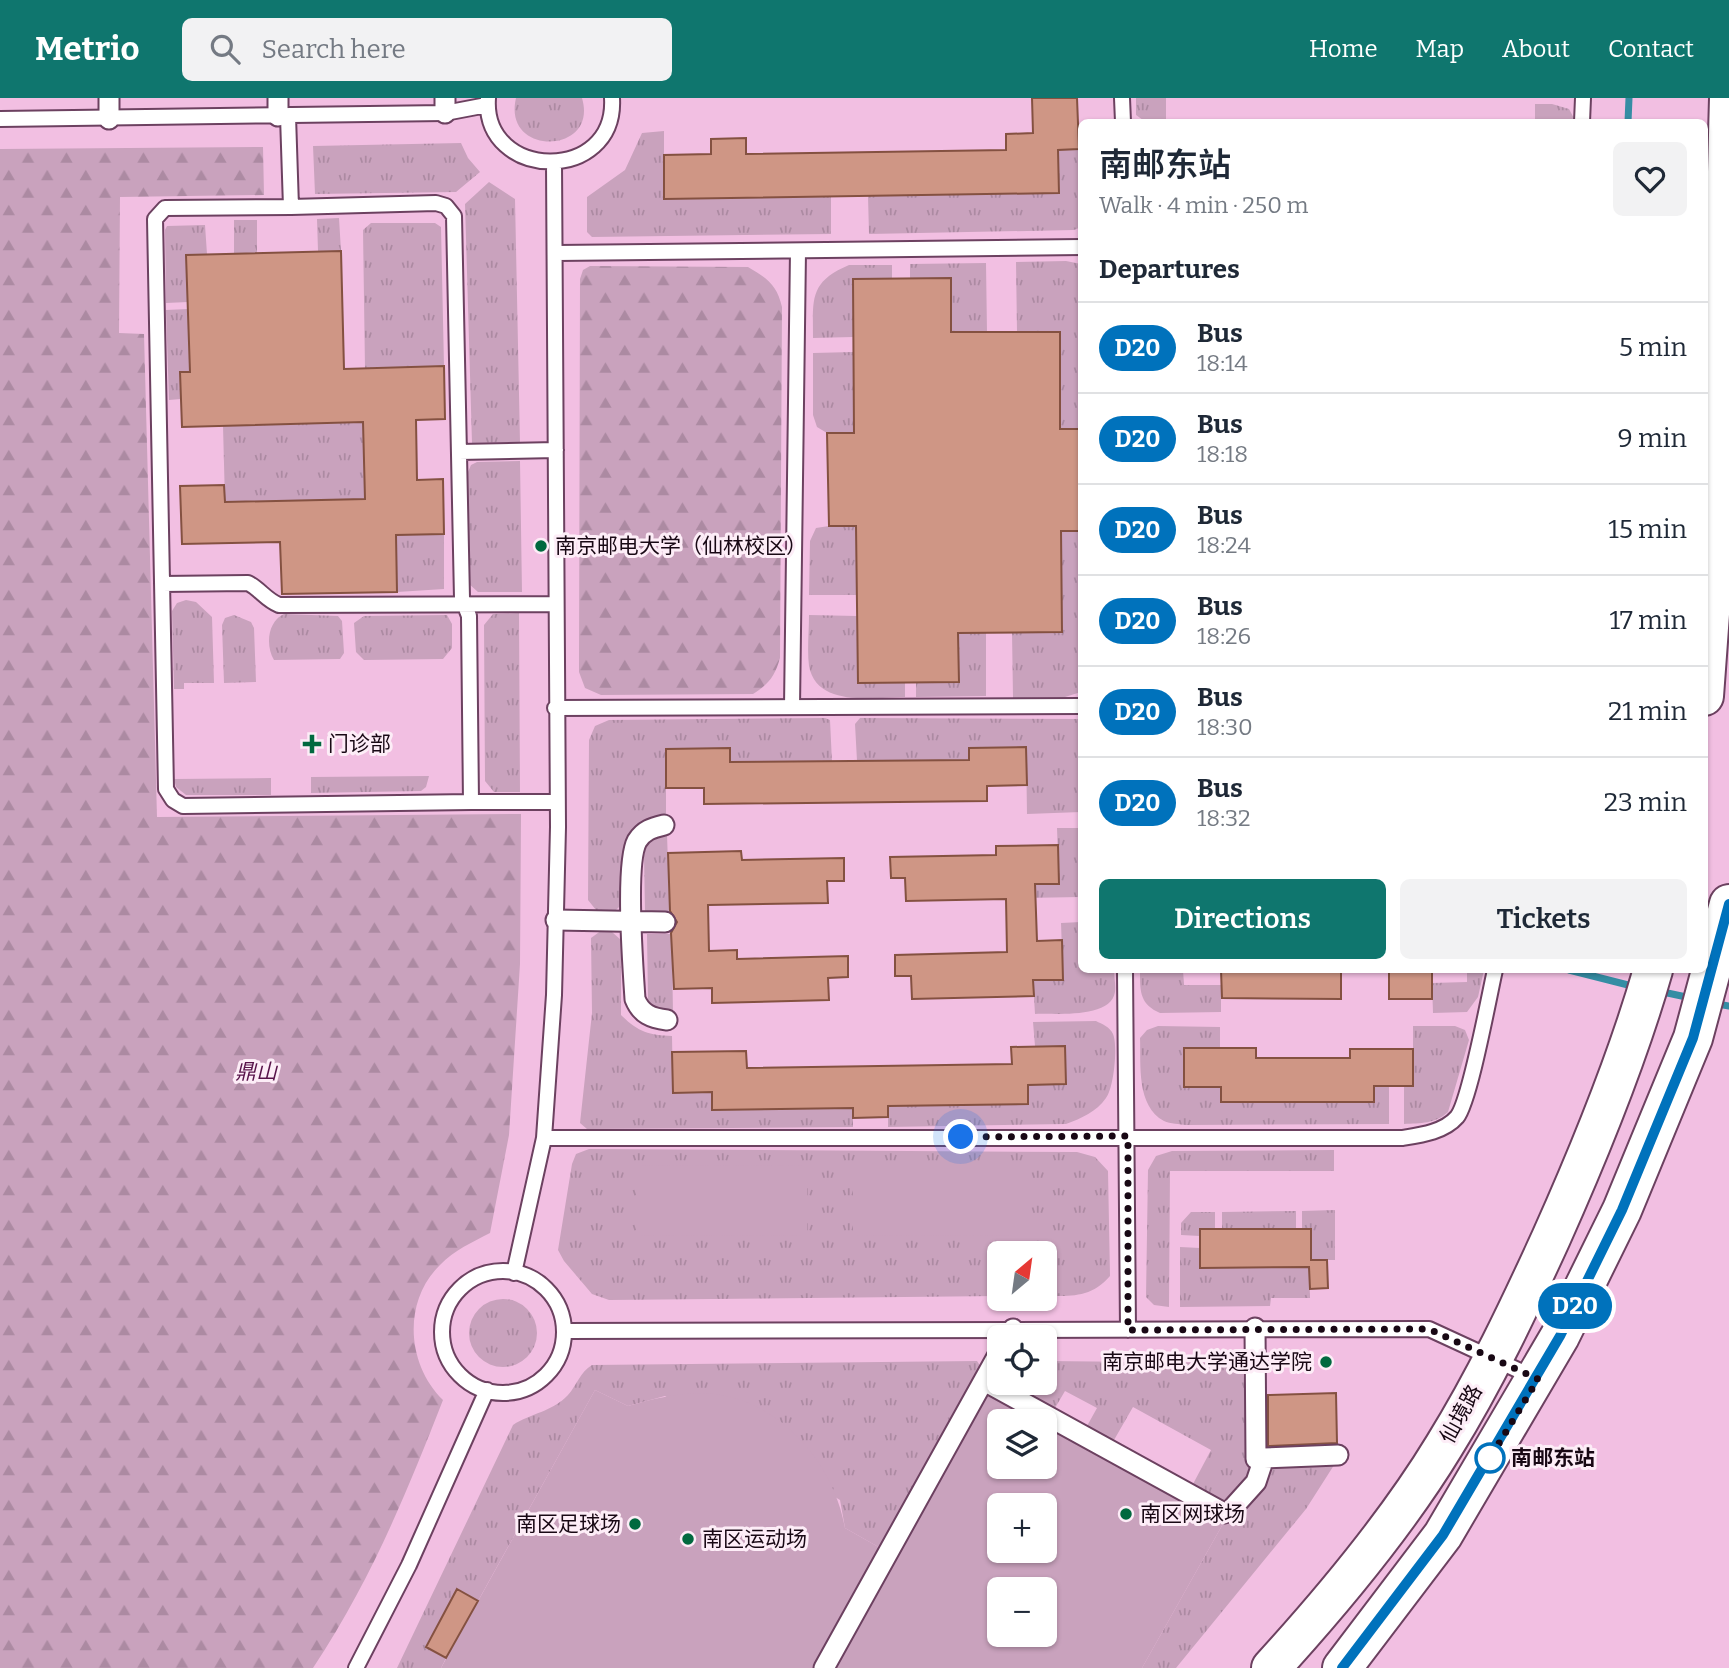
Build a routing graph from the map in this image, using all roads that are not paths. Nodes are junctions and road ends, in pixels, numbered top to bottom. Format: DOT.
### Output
graph roads {
  1 [pos="108,98"];
  2 [pos="612,98"];
  3 [pos="1122,98"];
  4 [pos="1583,98"];
  5 [pos="1729,98"];
  6 [pos="487,102"];
  7 [pos="445,105"];
  8 [pos="281,110"];
  9 [pos="0,119"];
  10 [pos="108,119"];
  11 [pos="1123,119"];
  12 [pos="1582,119"];
  13 [pos="554,163"];
  14 [pos="291,207"];
  15 [pos="1078,247"];
  16 [pos="798,251"];
  17 [pos="556,253"];
  18 [pos="556,450"];
  19 [pos="459,452"];
  20 [pos="162,584"];
  21 [pos="556,604"];
  22 [pos="465,605"];
  23 [pos="1708,641"];
  24 [pos="1078,706"];
  25 [pos="792,707"];
  26 [pos="555,708"];
  27 [pos="471,802"];
  28 [pos="557,802"];
  29 [pos="664,825"];
  30 [pos="1729,904"];
  31 [pos="556,920"];
  32 [pos="631,921"];
  33 [pos="665,922"];
  34 [pos="1125,973"];
  35 [pos="1494,973"];
  36 [pos="1652,973"];
  37 [pos="667,1020"];
  38 [pos="1128,1136"];
  39 [pos="544,1138"];
  40 [pos="514,1273"];
  41 [pos="1255,1328"];
  42 [pos="1128,1330"];
  43 [pos="565,1331"];
  44 [pos="1057,1332"];
  45 [pos="987,1333"];
  46 [pos="1492,1358"];
  47 [pos="987,1375"];
  48 [pos="1538,1379"];
  49 [pos="984,1381"];
  50 [pos="487,1390"];
  51 [pos="1338,1455"];
  52 [pos="1264,1458"];
  53 [pos="356,1668"];
  54 [pos="824,1668"];
  55 [pos="1271,1668"];
  56 [pos="1342,1668"];
  1 -- 10 [label="street"];
  2 -- 13 [label="lane"];
  3 -- 11 [label="lane"];
  4 -- 12 [label="lane"];
  5 -- 23 [label="main road"];
  6 -- 7 [label="lane"];
  6 -- 13 [label="lane"];
  7 -- 8 [label="lane"];
  8 -- 10 [label="lane"];
  8 -- 14 [label="lane"];
  9 -- 10 [label="lane"];
  13 -- 17 [label="lane"];
  14 -- 19 [label="lane"];
  14 -- 20 [label="lane"];
  15 -- 16 [label="lane"];
  16 -- 17 [label="lane"];
  16 -- 25 [label="lane"];
  17 -- 18 [label="lane"];
  18 -- 19 [label="lane"];
  18 -- 21 [label="lane"];
  19 -- 22 [label="lane"];
  20 -- 22 [label="lane"];
  20 -- 27 [label="lane"];
  21 -- 22 [label="lane"];
  21 -- 26 [label="lane"];
  22 -- 27 [label="lane"];
  24 -- 25 [label="lane"];
  25 -- 26 [label="lane"];
  26 -- 28 [label="lane"];
  27 -- 28 [label="lane"];
  28 -- 31 [label="lane"];
  29 -- 32 [label="street"];
  30 -- 48 [label="main road"];
  31 -- 32 [label="street"];
  31 -- 39 [label="lane"];
  32 -- 33 [label="street"];
  32 -- 37 [label="street"];
  34 -- 38 [label="lane"];
  35 -- 38 [label="lane"];
  36 -- 46 [label="main road, 仙境路"];
  38 -- 39 [label="lane"];
  38 -- 42 [label="lane"];
  39 -- 40 [label="lane"];
  40 -- 43 [label="lane"];
  40 -- 50 [label="lane"];
  41 -- 42 [label="lane"];
  41 -- 46 [label="lane"];
  41 -- 52 [label="street"];
  42 -- 44 [label="lane"];
  43 -- 45 [label="lane"];
  43 -- 50 [label="lane"];
  46 -- 48 [label="lane"];
  46 -- 55 [label="main road, 仙境路"];
  47 -- 49 [label="street"];
  48 -- 56 [label="main road"];
  49 -- 52 [label="street"];
  49 -- 54 [label="street"];
  50 -- 53 [label="lane"];
  51 -- 52 [label="street"];
}
